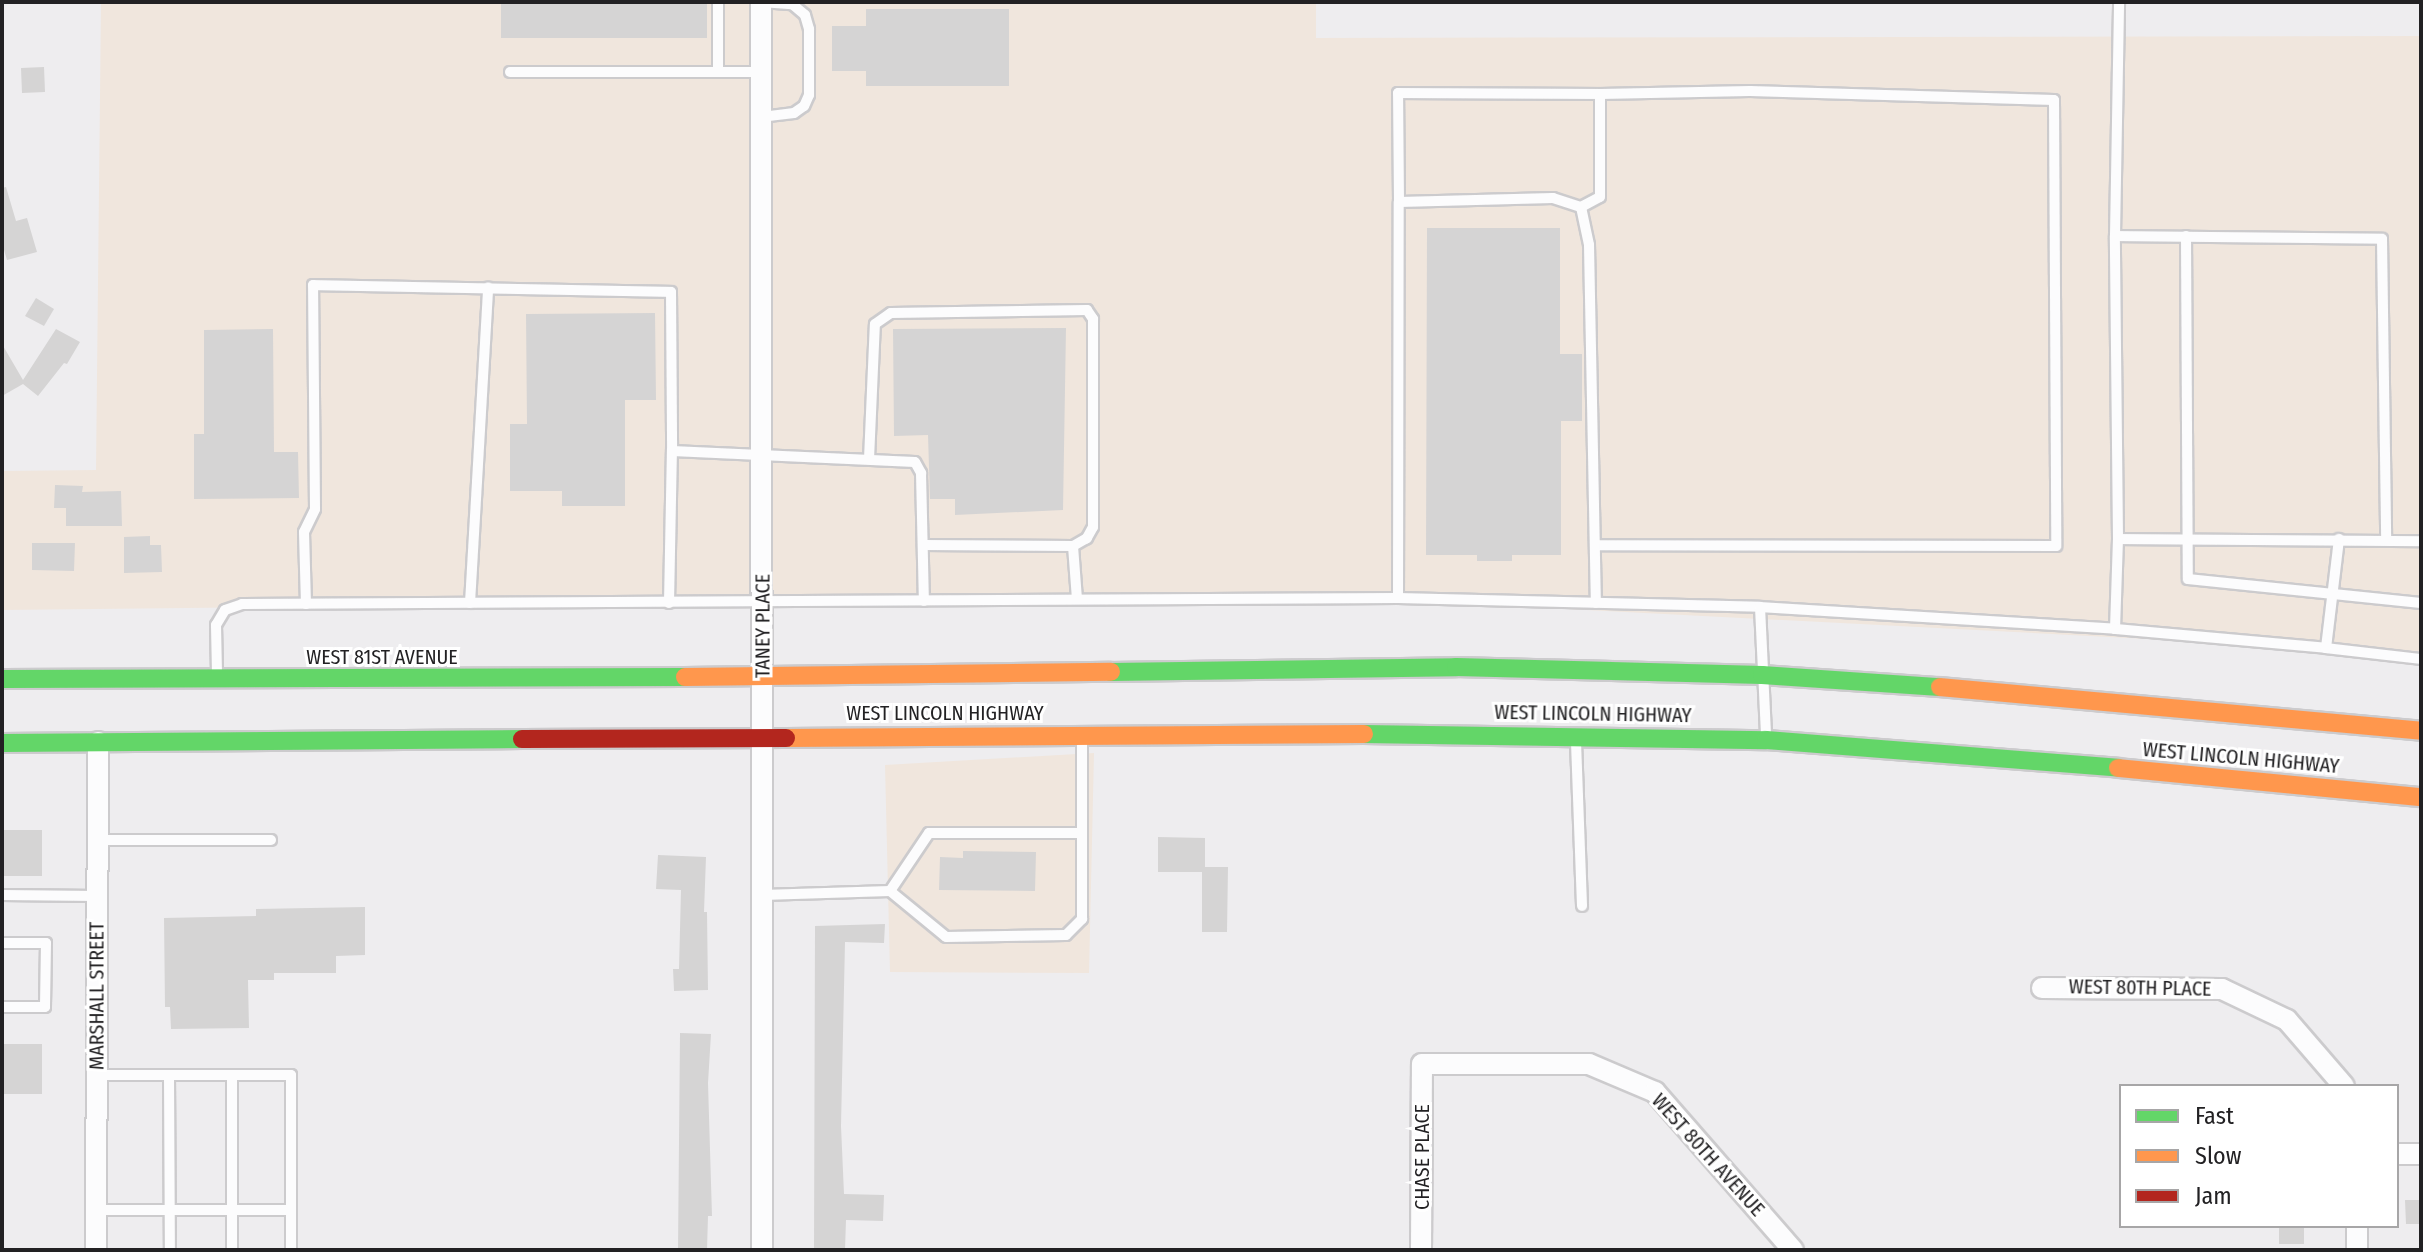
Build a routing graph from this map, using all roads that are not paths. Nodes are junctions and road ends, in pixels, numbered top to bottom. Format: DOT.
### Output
graph roads {
  1 [pos="718,2"];
  2 [pos="761,2"];
  3 [pos="2119,2"];
  4 [pos="510,72"];
  5 [pos="718,72"];
  6 [pos="761,72"];
  7 [pos="1600,94"];
  8 [pos="762,117"];
  9 [pos="1399,202"];
  10 [pos="1581,207"];
  11 [pos="2115,236"];
  12 [pos="2186,236"];
  13 [pos="488,288"];
  14 [pos="672,451"];
  15 [pos="763,455"];
  16 [pos="869,459"];
  17 [pos="2118,539"];
  18 [pos="2188,539"];
  19 [pos="2339,539"];
  20 [pos="2386,540"];
  21 [pos="2421,541"];
  22 [pos="923,545"];
  23 [pos="1595,545"];
  24 [pos="1073,546"];
  25 [pos="2335,594"];
  26 [pos="1398,598"];
  27 [pos="1077,599"];
  28 [pos="924,601"];
  29 [pos="470,603"];
  30 [pos="669,603"];
  31 [pos="762,603"];
  32 [pos="1596,603"];
  33 [pos="2421,603"];
  34 [pos="306,604"];
  35 [pos="1760,607"];
  36 [pos="2115,629"];
  37 [pos="2326,648"];
  38 [pos="2421,659"];
  39 [pos="1762,675"];
  40 [pos="763,677"];
  41 [pos="2,679"];
  42 [pos="217,679"];
  43 [pos="2421,731"];
  44 [pos="1082,735"];
  45 [pos="762,736"];
  46 [pos="1576,736"];
  47 [pos="1766,740"];
  48 [pos="98,742"];
  49 [pos="2,743"];
  50 [pos="2421,797"];
  51 [pos="1080,833"];
  52 [pos="97,840"];
  53 [pos="271,840"];
  54 [pos="890,891"];
  55 [pos="2,895"];
  56 [pos="762,895"];
  57 [pos="97,896"];
  58 [pos="1582,906"];
  59 [pos="2,943"];
  60 [pos="2042,988"];
  61 [pos="2,1007"];
  62 [pos="1422,1064"];
  63 [pos="96,1075"];
  64 [pos="169,1075"];
  65 [pos="232,1075"];
  66 [pos="2342,1084"];
  67 [pos="2399,1154"];
  68 [pos="2421,1154"];
  69 [pos="96,1210"];
  70 [pos="170,1210"];
  71 [pos="232,1210"];
  72 [pos="291,1210"];
  73 [pos="2357,1228"];
  74 [pos="96,1250"];
  75 [pos="170,1250"];
  76 [pos="232,1250"];
  77 [pos="291,1250"];
  78 [pos="762,1250"];
  79 [pos="1421,1250"];
  80 [pos="1793,1250"];
  81 [pos="2357,1250"];
  1 -- 5 [label="lane"];
  2 -- 6 [label="street, TANEY PLACE"];
  2 -- 8 [label="lane"];
  3 -- 11 [label="lane"];
  4 -- 5 [label="lane"];
  5 -- 6 [label="lane"];
  6 -- 8 [label="street, TANEY PLACE"];
  7 -- 9 [label="lane"];
  7 -- 10 [label="lane"];
  7 -- 23 [label="lane"];
  8 -- 15 [label="street, TANEY PLACE"];
  9 -- 10 [label="lane"];
  9 -- 26 [label="lane"];
  10 -- 23 [label="lane"];
  11 -- 12 [label="lane"];
  11 -- 17 [label="lane"];
  12 -- 18 [label="lane"];
  12 -- 20 [label="lane"];
  13 -- 14 [label="lane"];
  13 -- 29 [label="lane"];
  13 -- 34 [label="lane"];
  14 -- 15 [label="lane"];
  14 -- 30 [label="lane"];
  15 -- 16 [label="lane"];
  15 -- 31 [label="street, TANEY PLACE"];
  16 -- 22 [label="lane"];
  16 -- 24 [label="lane"];
  17 -- 18 [label="lane"];
  17 -- 36 [label="lane"];
  18 -- 19 [label="lane"];
  18 -- 25 [label="lane"];
  19 -- 20 [label="lane"];
  19 -- 25 [label="lane"];
  20 -- 21 [label="lane"];
  22 -- 24 [label="lane"];
  22 -- 28 [label="lane"];
  23 -- 32 [label="lane"];
  24 -- 27 [label="lane"];
  25 -- 33 [label="lane"];
  25 -- 37 [label="lane"];
  26 -- 27 [label="lane"];
  26 -- 32 [label="lane"];
  27 -- 28 [label="lane"];
  28 -- 31 [label="lane"];
  29 -- 30 [label="lane"];
  29 -- 34 [label="lane"];
  30 -- 31 [label="lane"];
  31 -- 40 [label="street, TANEY PLACE"];
  32 -- 35 [label="lane"];
  34 -- 42 [label="lane"];
  35 -- 36 [label="lane"];
  35 -- 39 [label="lane"];
  36 -- 37 [label="lane"];
  37 -- 38 [label="lane"];
  39 -- 40 [label="main road, WEST LINCOLN HIGHWAY"];
  39 -- 43 [label="main road, WEST LINCOLN HIGHWAY"];
  39 -- 47 [label="lane"];
  40 -- 42 [label="main road, WEST 81ST AVENUE"];
  40 -- 45 [label="street, TANEY PLACE"];
  41 -- 42 [label="main road, WEST 81ST AVENUE"];
  44 -- 45 [label="main road, WEST LINCOLN HIGHWAY"];
  44 -- 46 [label="main road, WEST LINCOLN HIGHWAY"];
  44 -- 51 [label="lane"];
  45 -- 48 [label="main road"];
  45 -- 56 [label="street, TANEY PLACE"];
  46 -- 47 [label="main road, WEST LINCOLN HIGHWAY"];
  46 -- 58 [label="lane"];
  47 -- 50 [label="main road, WEST LINCOLN HIGHWAY"];
  48 -- 49 [label="main road"];
  48 -- 52 [label="street, MARSHALL STREET"];
  51 -- 54 [label="lane"];
  51 -- 54 [label="lane"];
  52 -- 53 [label="lane"];
  52 -- 57 [label="street, MARSHALL STREET"];
  54 -- 56 [label="lane"];
  55 -- 57 [label="lane"];
  56 -- 78 [label="street, TANEY PLACE"];
  57 -- 63 [label="street, MARSHALL STREET"];
  59 -- 61 [label="lane"];
  60 -- 66 [label="street, WEST 80TH PLACE"];
  62 -- 79 [label="street, CHASE PLACE"];
  62 -- 80 [label="street, WEST 80TH AVENUE"];
  63 -- 64 [label="lane"];
  63 -- 69 [label="street, MARSHALL STREET"];
  64 -- 65 [label="lane"];
  64 -- 70 [label="lane"];
  65 -- 71 [label="lane"];
  65 -- 72 [label="lane"];
  67 -- 68 [label="street"];
  69 -- 70 [label="lane"];
  69 -- 74 [label="street, MARSHALL STREET"];
  70 -- 71 [label="lane"];
  70 -- 75 [label="lane"];
  71 -- 72 [label="lane"];
  71 -- 76 [label="lane"];
  72 -- 77 [label="lane"];
  73 -- 81 [label="street"];
}
